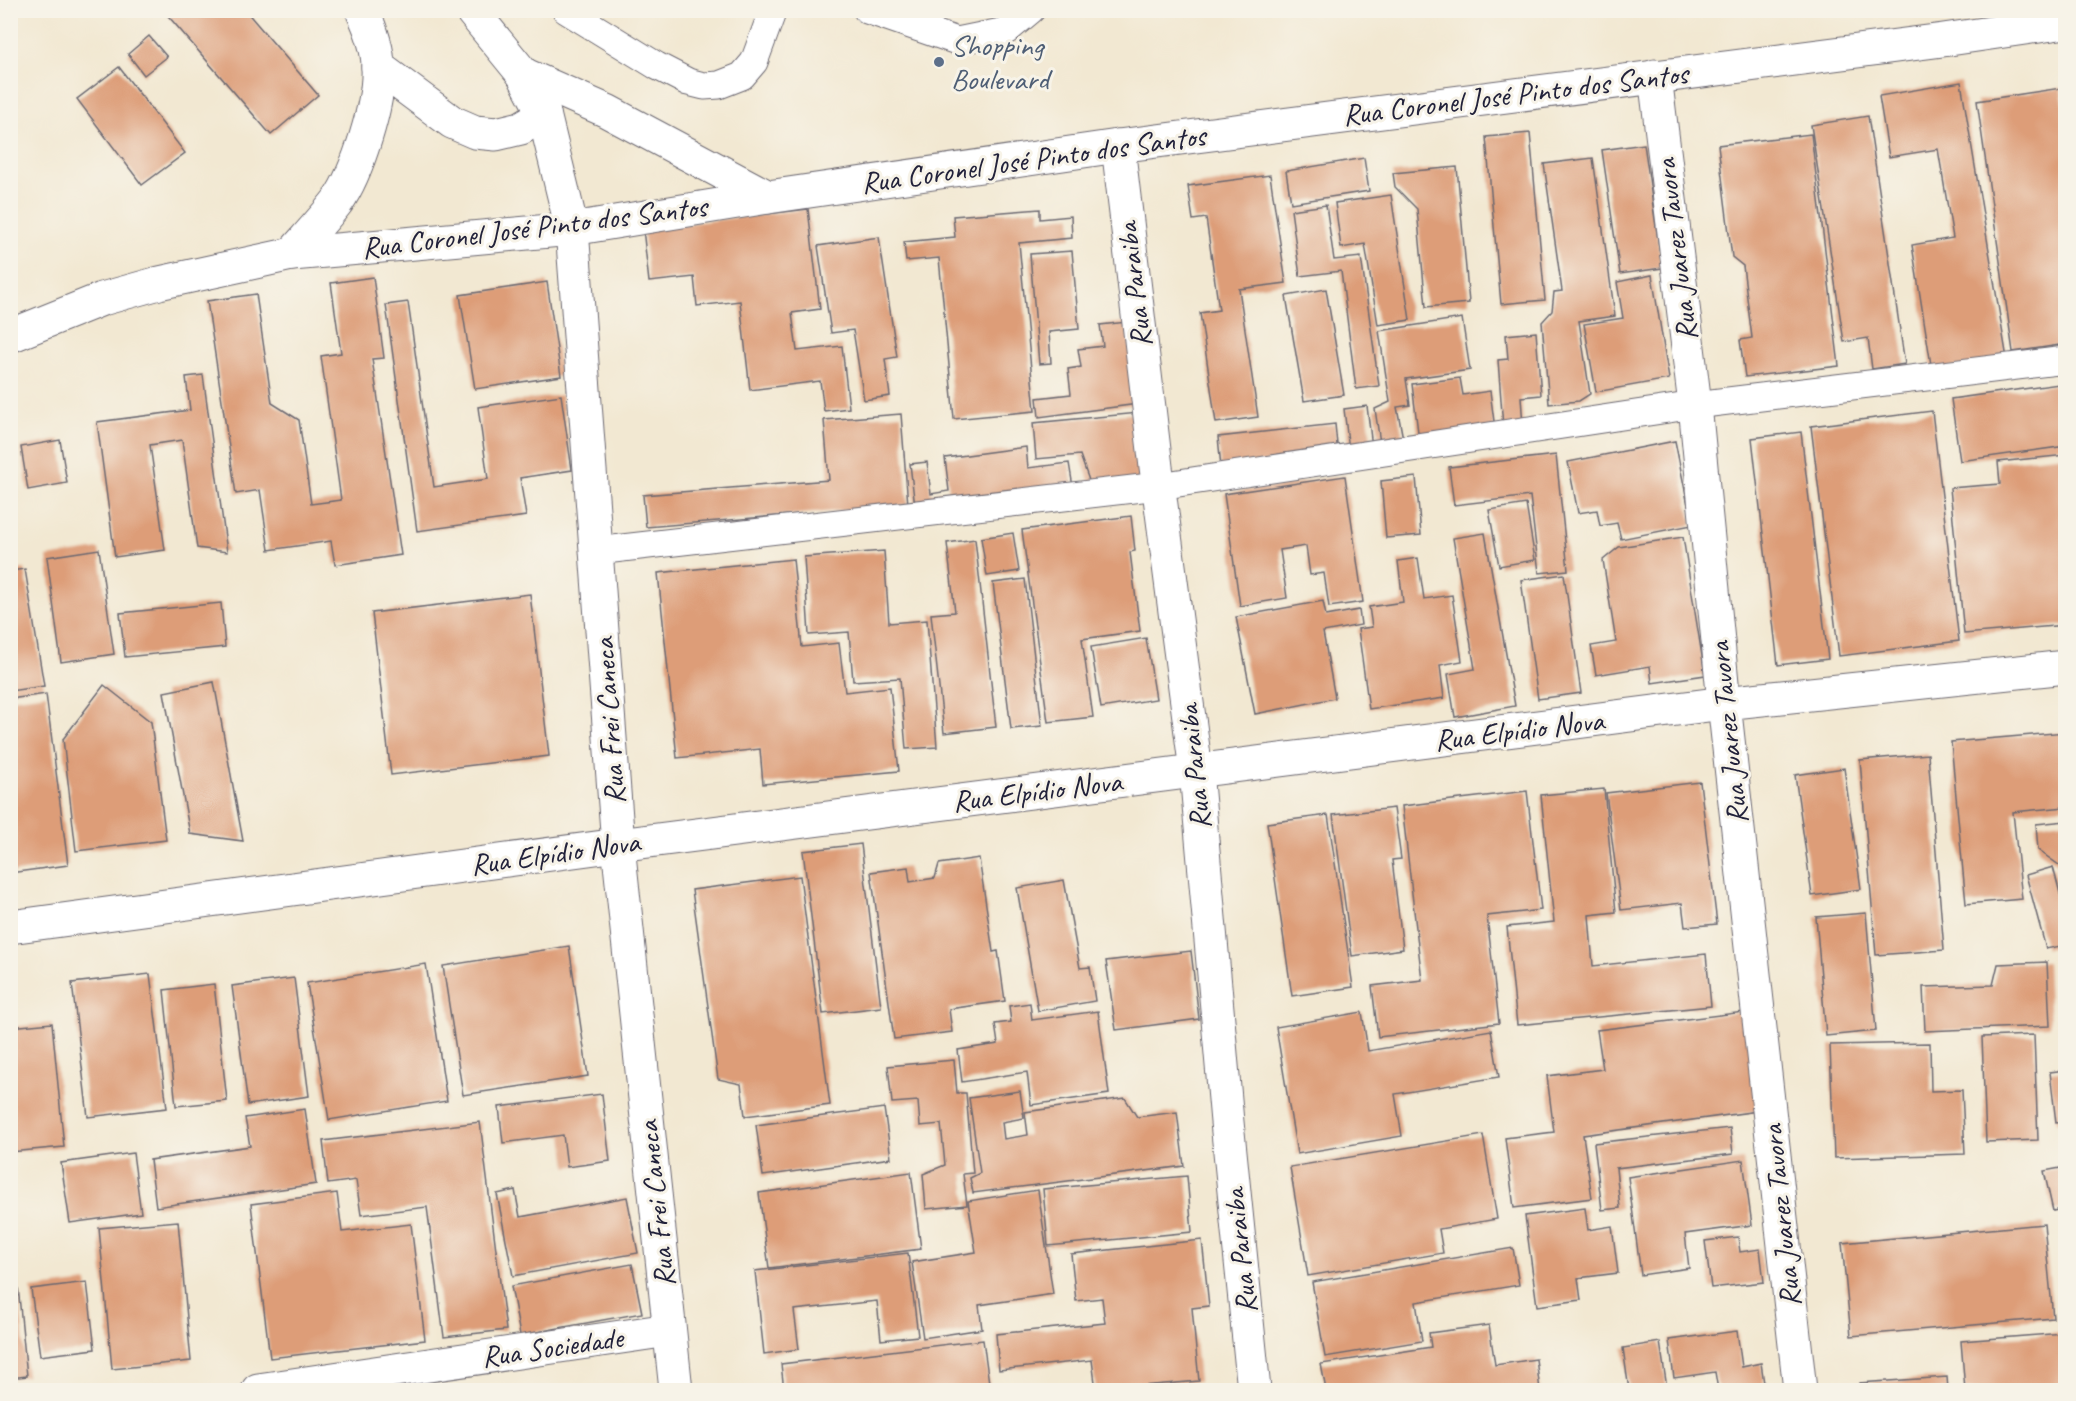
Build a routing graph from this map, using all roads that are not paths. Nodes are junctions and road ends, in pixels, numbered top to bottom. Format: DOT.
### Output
graph roads {
  1 [pos="362,10"];
  2 [pos="471,10"];
  3 [pos="566,10"];
  4 [pos="773,10"];
  5 [pos="867,10"];
  6 [pos="1031,10"];
  7 [pos="2066,22"];
  8 [pos="378,67"];
  9 [pos="523,74"];
  10 [pos="1655,76"];
  11 [pos="544,114"];
  12 [pos="1118,146"];
  13 [pos="768,197"];
  14 [pos="572,229"];
  15 [pos="292,254"];
  16 [pos="10,336"];
  17 [pos="2066,360"];
  18 [pos="1695,405"];
  19 [pos="1159,486"];
  20 [pos="596,551"];
  21 [pos="2066,667"];
  22 [pos="1724,703"];
  23 [pos="1196,771"];
  24 [pos="618,844"];
  25 [pos="10,927"];
  26 [pos="669,1330"];
  27 [pos="258,1390"];
  28 [pos="676,1390"];
  29 [pos="1254,1390"];
  30 [pos="1800,1390"];
  1 -- 8 [label="street"];
  2 -- 9 [label="street, Rua Frei Caneca"];
  3 -- 4 [label="lane"];
  5 -- 6 [label="lane"];
  7 -- 10 [label="street, Rua Coronel José Pinto dos Santos"];
  8 -- 11 [label="street"];
  8 -- 15 [label="street"];
  9 -- 11 [label="street, Rua Frei Caneca"];
  9 -- 13 [label="street"];
  10 -- 12 [label="street, Rua Coronel José Pinto dos Santos"];
  10 -- 18 [label="street, Rua Juarez Tavora"];
  11 -- 14 [label="street, Rua Frei Caneca"];
  12 -- 13 [label="street, Rua Coronel José Pinto dos Santos"];
  12 -- 19 [label="street, Rua Paraiba"];
  13 -- 14 [label="street, Rua Coronel José Pinto dos Santos"];
  14 -- 15 [label="street, Rua Coronel José Pinto dos Santos"];
  14 -- 20 [label="street, Rua Frei Caneca"];
  15 -- 16 [label="street, Rua Coronel José Pinto dos Santos"];
  17 -- 18 [label="lane"];
  18 -- 19 [label="lane"];
  18 -- 22 [label="street, Rua Juarez Tavora"];
  19 -- 20 [label="lane"];
  19 -- 23 [label="street, Rua Paraiba"];
  20 -- 24 [label="street, Rua Frei Caneca"];
  21 -- 22 [label="street, Rua Elpídio Nova"];
  22 -- 23 [label="street, Rua Elpídio Nova"];
  22 -- 30 [label="street, Rua Juarez Tavora"];
  23 -- 24 [label="street, Rua Elpídio Nova"];
  23 -- 29 [label="street, Rua Paraiba"];
  24 -- 25 [label="street, Rua Elpídio Nova"];
  24 -- 26 [label="street, Rua Frei Caneca"];
  26 -- 27 [label="street, Rua Sociedade"];
  26 -- 28 [label="street, Rua Frei Caneca"];
}
